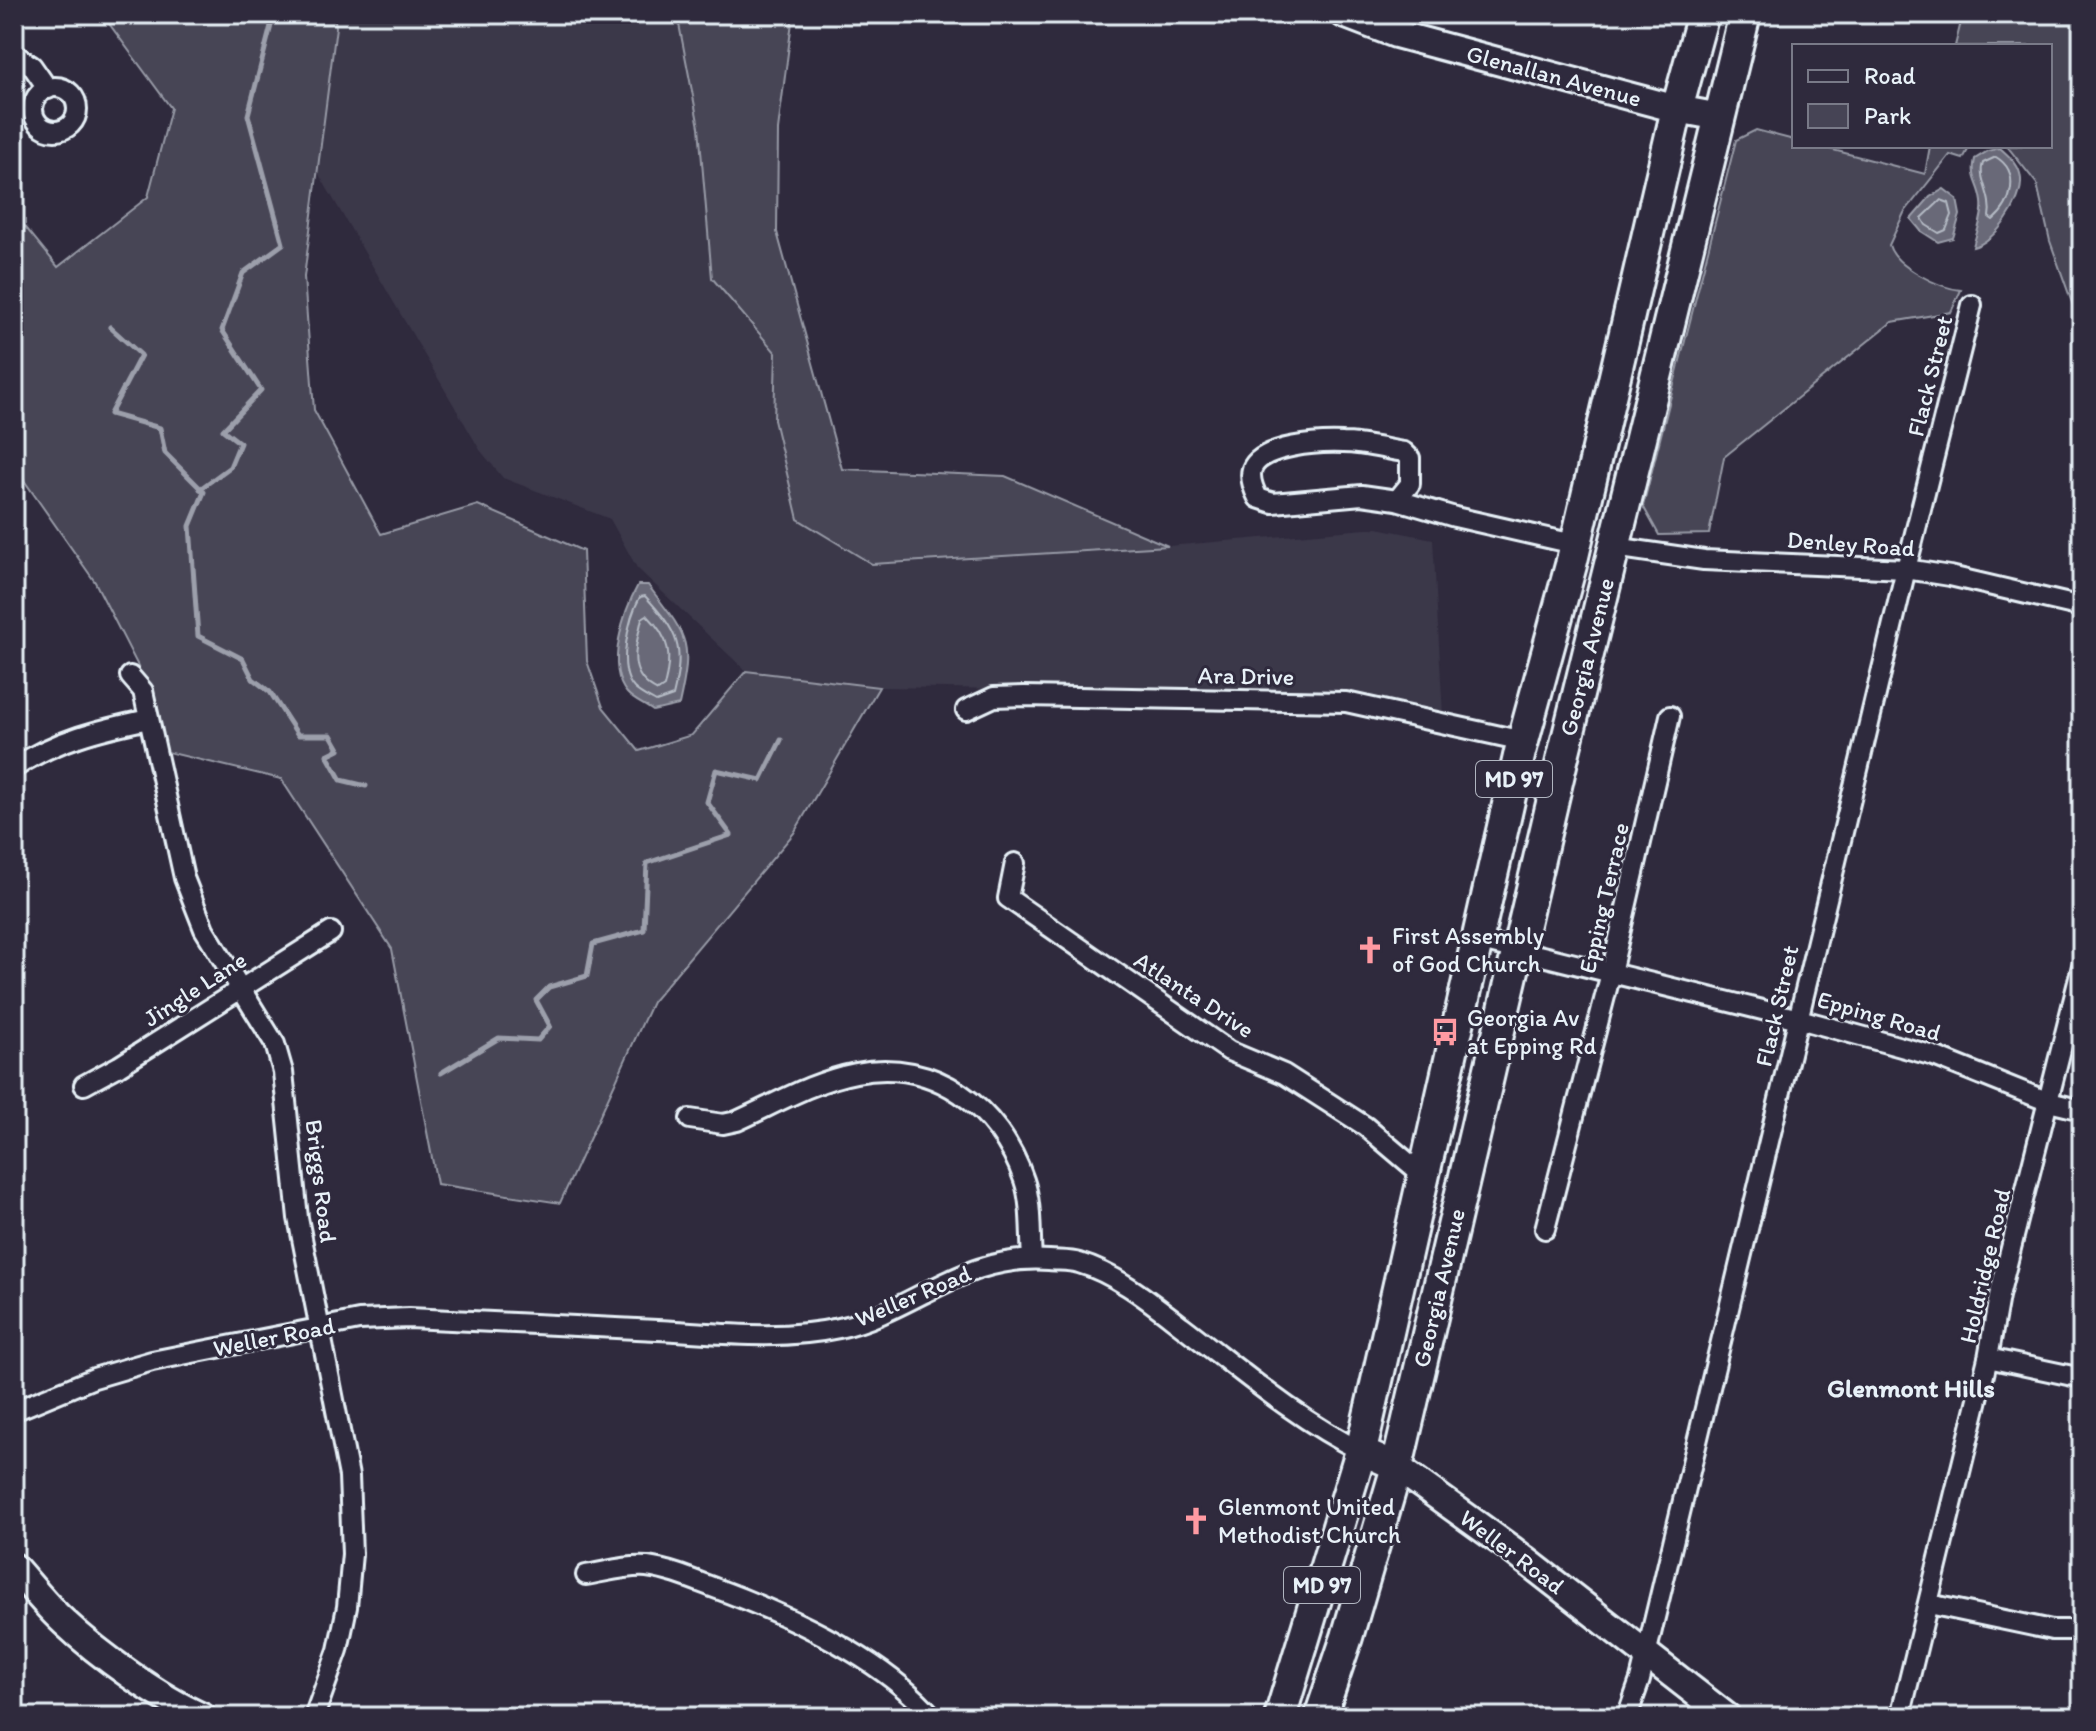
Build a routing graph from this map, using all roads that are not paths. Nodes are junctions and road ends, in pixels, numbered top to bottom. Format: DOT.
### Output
graph roads {
  1 [pos="1344,14"];
  2 [pos="1703,14"];
  3 [pos="1745,14"];
  4 [pos="14,54"];
  5 [pos="48,89"];
  6 [pos="1677,109"];
  7 [pos="1720,117"];
  8 [pos="1972,305"];
  9 [pos="1397,500"];
  10 [pos="1574,544"];
  11 [pos="1614,547"];
  12 [pos="1906,569"];
  13 [pos="2082,607"];
  14 [pos="130,676"];
  15 [pos="966,710"];
  16 [pos="1670,716"];
  17 [pos="149,719"];
  18 [pos="1523,741"];
  19 [pos="14,768"];
  20 [pos="1015,863"];
  21 [pos="331,932"];
  22 [pos="1477,940"];
  23 [pos="1518,950"];
  24 [pos="2082,966"];
  25 [pos="1611,973"];
  26 [pos="242,987"];
  27 [pos="1799,1019"];
  28 [pos="84,1085"];
  29 [pos="2049,1102"];
  30 [pos="2082,1110"];
  31 [pos="690,1119"];
  32 [pos="1424,1176"];
  33 [pos="1545,1229"];
  34 [pos="1032,1258"];
  35 [pos="321,1328"];
  36 [pos="1988,1358"];
  37 [pos="2082,1378"];
  38 [pos="14,1411"];
  39 [pos="1361,1451"];
  40 [pos="1397,1467"];
  41 [pos="14,1567"];
  42 [pos="586,1575"];
  43 [pos="1929,1604"];
  44 [pos="2082,1630"];
  45 [pos="1645,1655"];
  46 [pos="202,1717"];
  47 [pos="314,1717"];
  48 [pos="933,1717"];
  49 [pos="1280,1717"];
  50 [pos="1320,1717"];
  51 [pos="1627,1717"];
  52 [pos="1727,1717"];
  53 [pos="1900,1717"];
  1 -- 6 [label="street, Glenallan Avenue"];
  2 -- 6 [label="main road, Georgia Avenue / MD 97"];
  3 -- 7 [label="main road, Georgia Avenue / MD 97"];
  4 -- 5 [label="street"];
  6 -- 7 [label="street, Glenallan Avenue"];
  6 -- 10 [label="main road, Georgia Avenue / MD 97"];
  7 -- 11 [label="main road, Georgia Avenue / MD 97"];
  8 -- 12 [label="street, Flack Street"];
  9 -- 9 [label="street"];
  9 -- 10 [label="street"];
  10 -- 18 [label="main road, Georgia Avenue / MD 97"];
  11 -- 12 [label="street, Denley Road"];
  11 -- 23 [label="main road, Georgia Avenue / MD 97"];
  12 -- 13 [label="street, Denley Road"];
  12 -- 27 [label="street, Flack Street"];
  14 -- 17 [label="street, Briggs Road"];
  15 -- 18 [label="street, Ara Drive"];
  16 -- 25 [label="street, Epping Terrace"];
  17 -- 19 [label="street"];
  17 -- 26 [label="street, Briggs Road"];
  18 -- 22 [label="main road, Georgia Avenue / MD 97"];
  20 -- 32 [label="street, Atlanta Drive"];
  21 -- 26 [label="street, Jingle Lane"];
  22 -- 23 [label="street, Epping Road"];
  22 -- 32 [label="main road, Georgia Avenue / MD 97"];
  23 -- 25 [label="street, Epping Road"];
  23 -- 40 [label="main road, Georgia Avenue / MD 97"];
  24 -- 29 [label="street, Holdridge Road"];
  25 -- 27 [label="street, Epping Road"];
  25 -- 33 [label="street, Epping Terrace"];
  26 -- 28 [label="street, Jingle Lane"];
  26 -- 35 [label="street, Briggs Road"];
  27 -- 29 [label="street, Epping Road"];
  27 -- 45 [label="street, Flack Street"];
  29 -- 30 [label="street, Epping Road"];
  29 -- 36 [label="street, Holdridge Road"];
  31 -- 34 [label="street"];
  32 -- 39 [label="main road, Georgia Avenue / MD 97"];
  34 -- 35 [label="street, Weller Road"];
  34 -- 39 [label="street, Weller Road"];
  35 -- 38 [label="street, Weller Road"];
  35 -- 47 [label="street, Briggs Road"];
  36 -- 37 [label="street"];
  36 -- 43 [label="street, Holdridge Road"];
  39 -- 40 [label="street, Weller Road"];
  39 -- 49 [label="main road, Georgia Avenue / MD 97"];
  40 -- 45 [label="street, Weller Road"];
  40 -- 50 [label="main road, Georgia Avenue / MD 97"];
  41 -- 46 [label="street"];
  42 -- 48 [label="street"];
  43 -- 44 [label="street"];
  43 -- 53 [label="street, Holdridge Road"];
  45 -- 51 [label="street, Flack Street"];
  45 -- 52 [label="street, Weller Road"];
}
